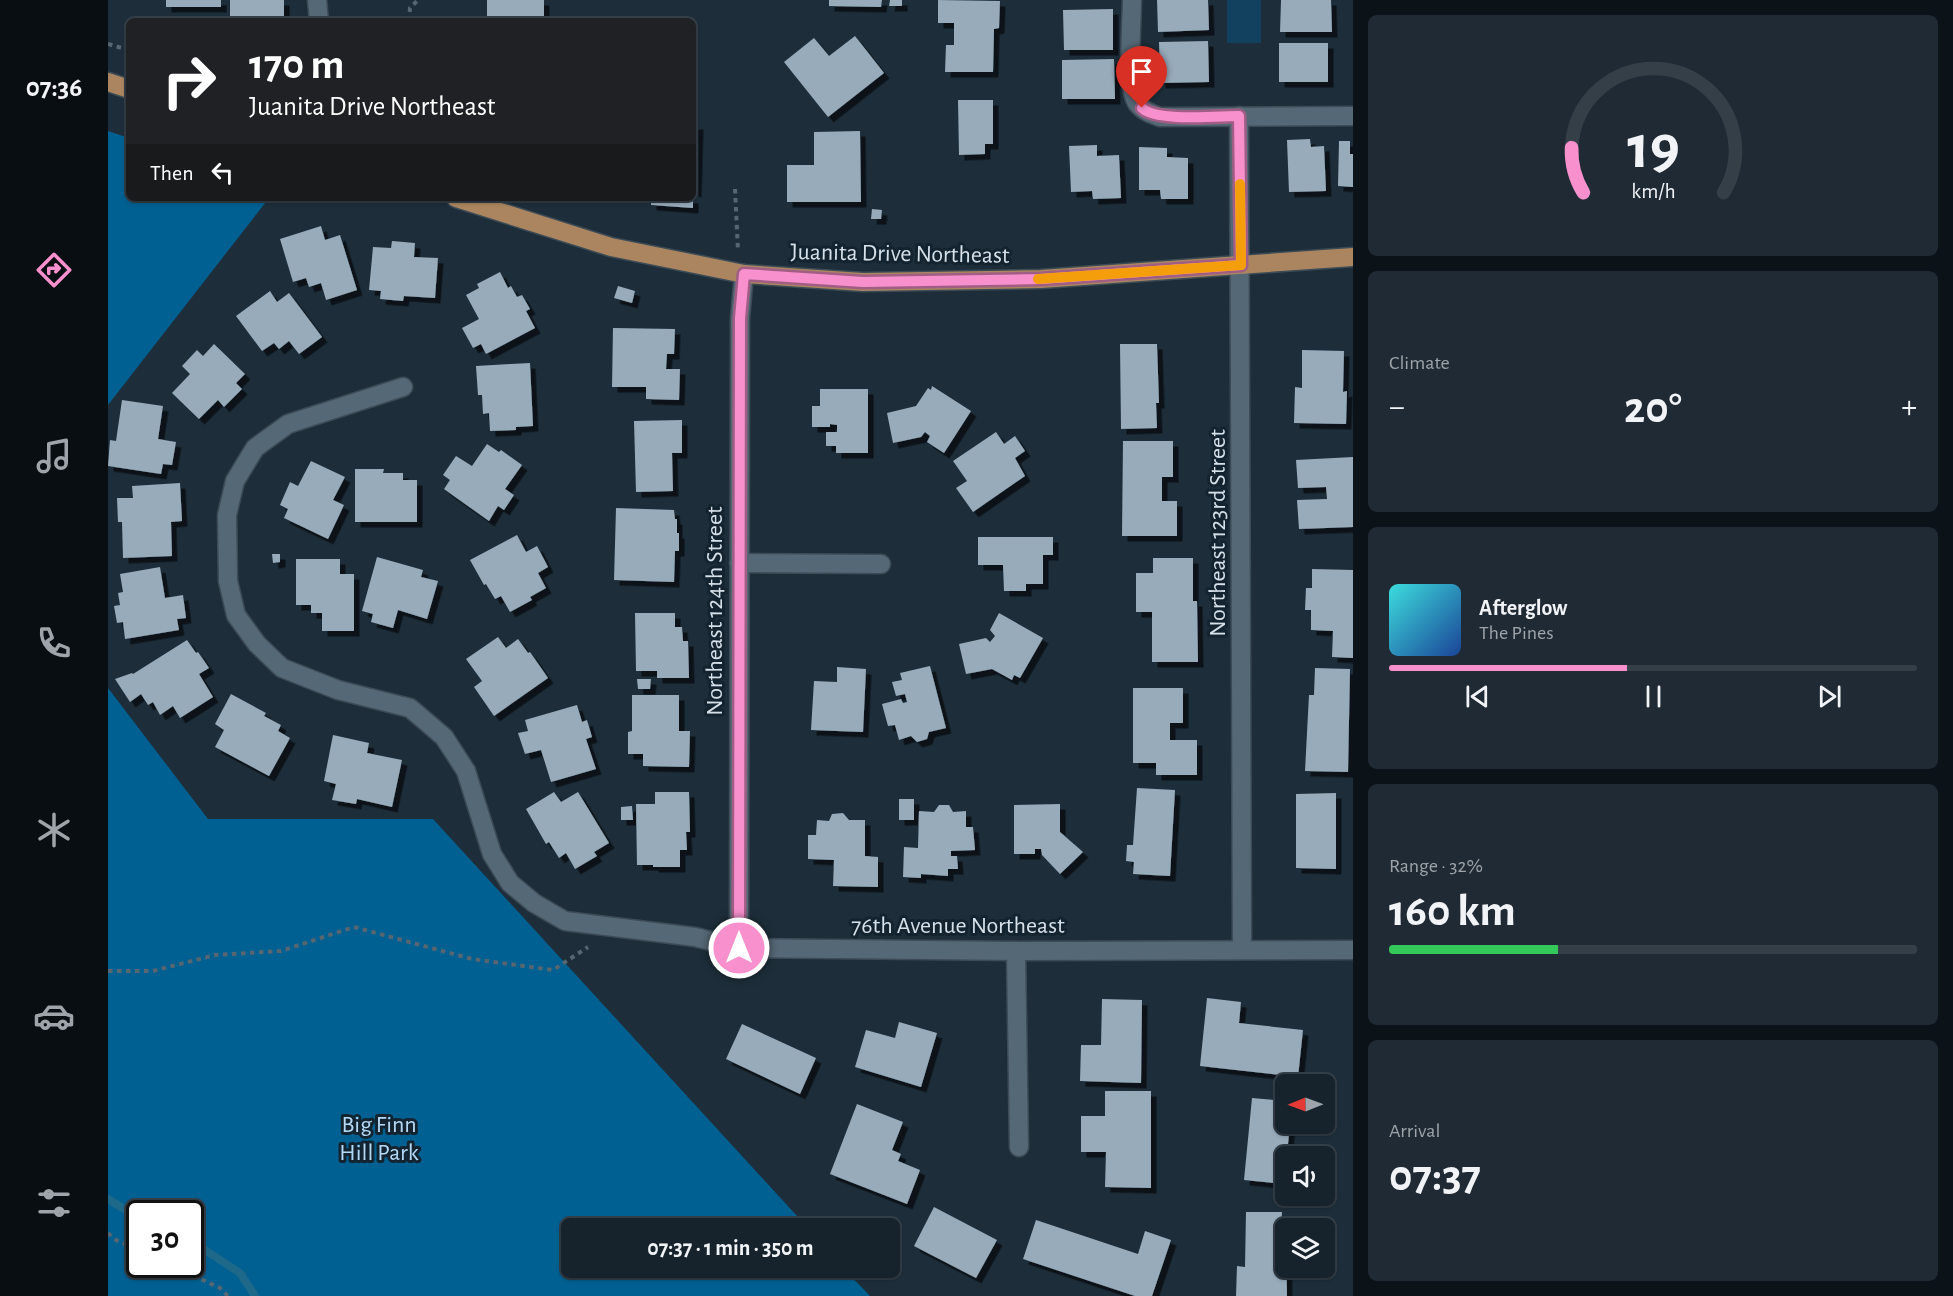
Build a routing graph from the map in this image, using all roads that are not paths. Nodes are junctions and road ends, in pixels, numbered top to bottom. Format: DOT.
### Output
graph roads {
  1 [pos="317,0"];
  2 [pos="1132,0"];
  3 [pos="318,18"];
  4 [pos="108,82"];
  5 [pos="126,88"];
  6 [pos="1239,116"];
  7 [pos="1353,116"];
  8 [pos="465,201"];
  9 [pos="1353,257"];
  10 [pos="1241,265"];
  11 [pos="744,274"];
  12 [pos="403,387"];
  13 [pos="739,563"];
  14 [pos="880,564"];
  15 [pos="739,948"];
  16 [pos="1242,949"];
  17 [pos="1353,950"];
  18 [pos="1016,951"];
  19 [pos="1019,1147"];
  1 -- 3 [label="street"];
  2 -- 6 [label="street"];
  4 -- 5 [label="main road"];
  6 -- 7 [label="street"];
  6 -- 10 [label="street, Northeast 123rd Street"];
  8 -- 11 [label="main road, Juanita Drive Northeast"];
  9 -- 10 [label="main road, Juanita Drive Northeast"];
  10 -- 11 [label="main road, Juanita Drive Northeast"];
  10 -- 16 [label="street, Northeast 123rd Street"];
  11 -- 13 [label="street, Northeast 124th Street"];
  12 -- 15 [label="street, 76th Avenue Northeast"];
  13 -- 14 [label="street"];
  13 -- 15 [label="street, Northeast 124th Street"];
  15 -- 18 [label="street, 76th Avenue Northeast"];
  16 -- 17 [label="street, 76th Avenue Northeast"];
  16 -- 18 [label="street, 76th Avenue Northeast"];
  18 -- 19 [label="street"];
}
